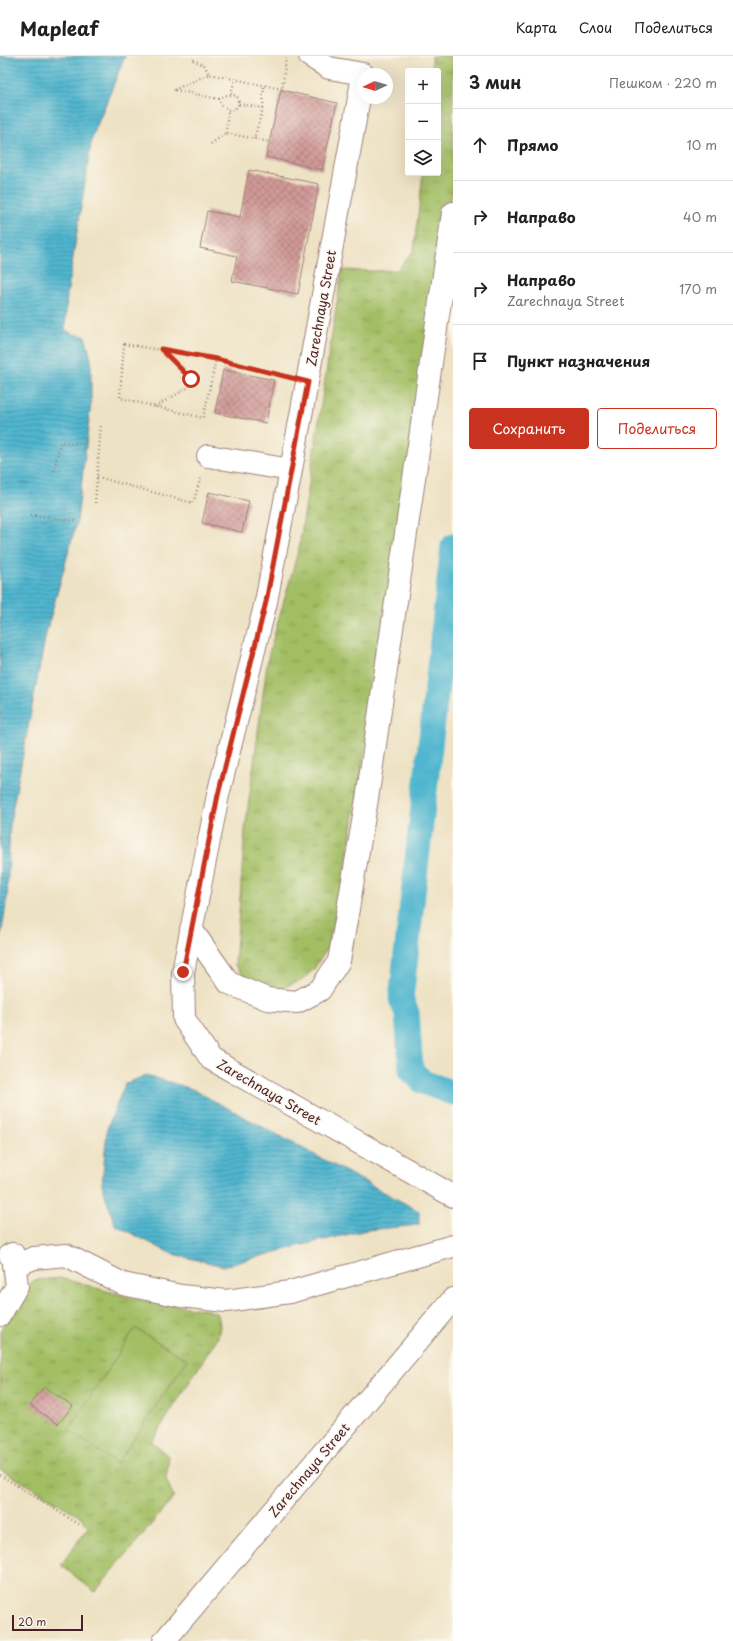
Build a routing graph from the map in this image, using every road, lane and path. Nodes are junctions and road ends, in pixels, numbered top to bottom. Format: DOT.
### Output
graph roads {
  1 [pos="286,56"];
  2 [pos="310,56"];
  3 [pos="367,56"];
  4 [pos="193,60"];
  5 [pos="364,68"];
  6 [pos="209,74"];
  7 [pos="357,74"];
  8 [pos="235,79"];
  9 [pos="264,85"];
  10 [pos="231,94"];
  11 [pos="219,99"];
  12 [pos="239,104"];
  13 [pos="358,104"];
  14 [pos="262,108"];
  15 [pos="228,110"];
  16 [pos="226,133"];
  17 [pos="254,139"];
  18 [pos="270,142"];
  19 [pos="212,144"];
  20 [pos="453,213"];
  21 [pos="161,349"];
  22 [pos="216,359"];
  23 [pos="308,382"];
  24 [pos="154,407"];
  25 [pos="101,424"];
  26 [pos="86,445"];
  27 [pos="208,456"];
  28 [pos="291,470"];
  29 [pos="54,471"];
  30 [pos="97,477"];
  31 [pos="95,503"];
  32 [pos="32,515"];
  33 [pos="77,521"];
  34 [pos="191,929"];
  35 [pos="453,1196"];
  36 [pos="453,1246"];
  37 [pos="7,1263"];
  38 [pos="453,1299"];
  39 [pos="0,1315"];
  40 [pos="0,1475"];
  41 [pos="80,1525"];
  42 [pos="164,1641"];
  1 -- 9 [label="path"];
  2 -- 7 [label="street"];
  3 -- 5 [label="street, Zarechnaya Street"];
  4 -- 6 [label="path"];
  6 -- 8 [label="path"];
  6 -- 11 [label="path"];
  8 -- 9 [label="path"];
  8 -- 10 [label="path"];
  9 -- 14 [label="path"];
  10 -- 11 [label="path"];
  10 -- 12 [label="path"];
  11 -- 15 [label="path"];
  12 -- 14 [label="path"];
  12 -- 15 [label="path"];
  13 -- 23 [label="street, Zarechnaya Street"];
  14 -- 17 [label="path"];
  15 -- 16 [label="path"];
  16 -- 17 [label="path"];
  16 -- 19 [label="path"];
  17 -- 18 [label="path"];
  20 -- 34 [label="street"];
  21 -- 22 [label="path"];
  21 -- 24 [label="path"];
  21 -- 24 [label="path"];
  22 -- 23 [label="path"];
  22 -- 24 [label="path"];
  23 -- 28 [label="street, Zarechnaya Street"];
  25 -- 30 [label="path"];
  26 -- 29 [label="path"];
  27 -- 28 [label="street"];
  27 -- 30 [label="path"];
  28 -- 34 [label="street, Zarechnaya Street"];
  30 -- 31 [label="path"];
  32 -- 33 [label="path"];
  34 -- 35 [label="street, Zarechnaya Street"];
  36 -- 37 [label="street"];
  37 -- 39 [label="street"];
  38 -- 42 [label="street, Zarechnaya Street"];
  40 -- 41 [label="path"];
}
